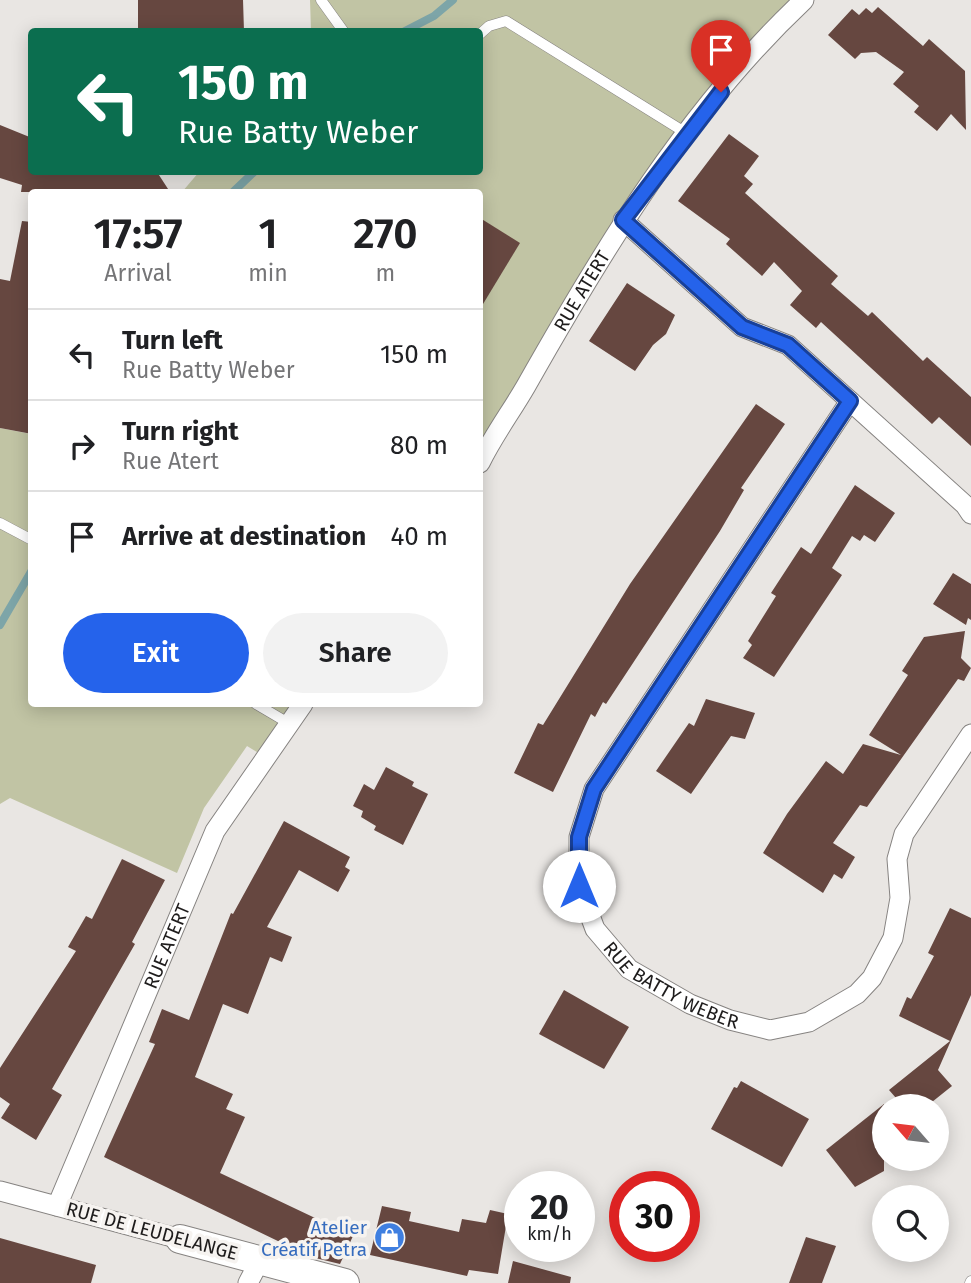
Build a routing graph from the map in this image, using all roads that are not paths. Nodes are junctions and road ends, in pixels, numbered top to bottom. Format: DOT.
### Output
graph roads {
  1 [pos="321,0"];
  2 [pos="804,0"];
  3 [pos="341,28"];
  4 [pos="483,31"];
  5 [pos="686,133"];
  6 [pos="623,220"];
  7 [pos="850,401"];
  8 [pos="483,458"];
  9 [pos="971,514"];
  10 [pos="0,523"];
  11 [pos="28,538"];
  12 [pos="261,707"];
  13 [pos="301,707"];
  14 [pos="290,724"];
  15 [pos="971,734"];
  16 [pos="0,1191"];
  17 [pos="57,1206"];
  18 [pos="180,1239"];
  19 [pos="254,1271"];
  20 [pos="345,1283"];
  1 -- 3 [label="lane"];
  2 -- 5 [label="street, RUE ATERT"];
  4 -- 5 [label="lane"];
  5 -- 6 [label="street, RUE ATERT"];
  6 -- 7 [label="street"];
  6 -- 8 [label="street, RUE ATERT"];
  7 -- 9 [label="street"];
  7 -- 15 [label="street, RUE BATTY WEBER"];
  10 -- 11 [label="lane"];
  12 -- 14 [label="lane"];
  13 -- 14 [label="street, RUE ATERT"];
  14 -- 17 [label="street, RUE ATERT"];
  16 -- 17 [label="street, RUE DE LEUDELANGE"];
  17 -- 18 [label="street, RUE DE LEUDELANGE"];
  18 -- 19 [label="street, RUE DE LEUDELANGE"];
  19 -- 20 [label="street, RUE DE LEUDELANGE"];
}
